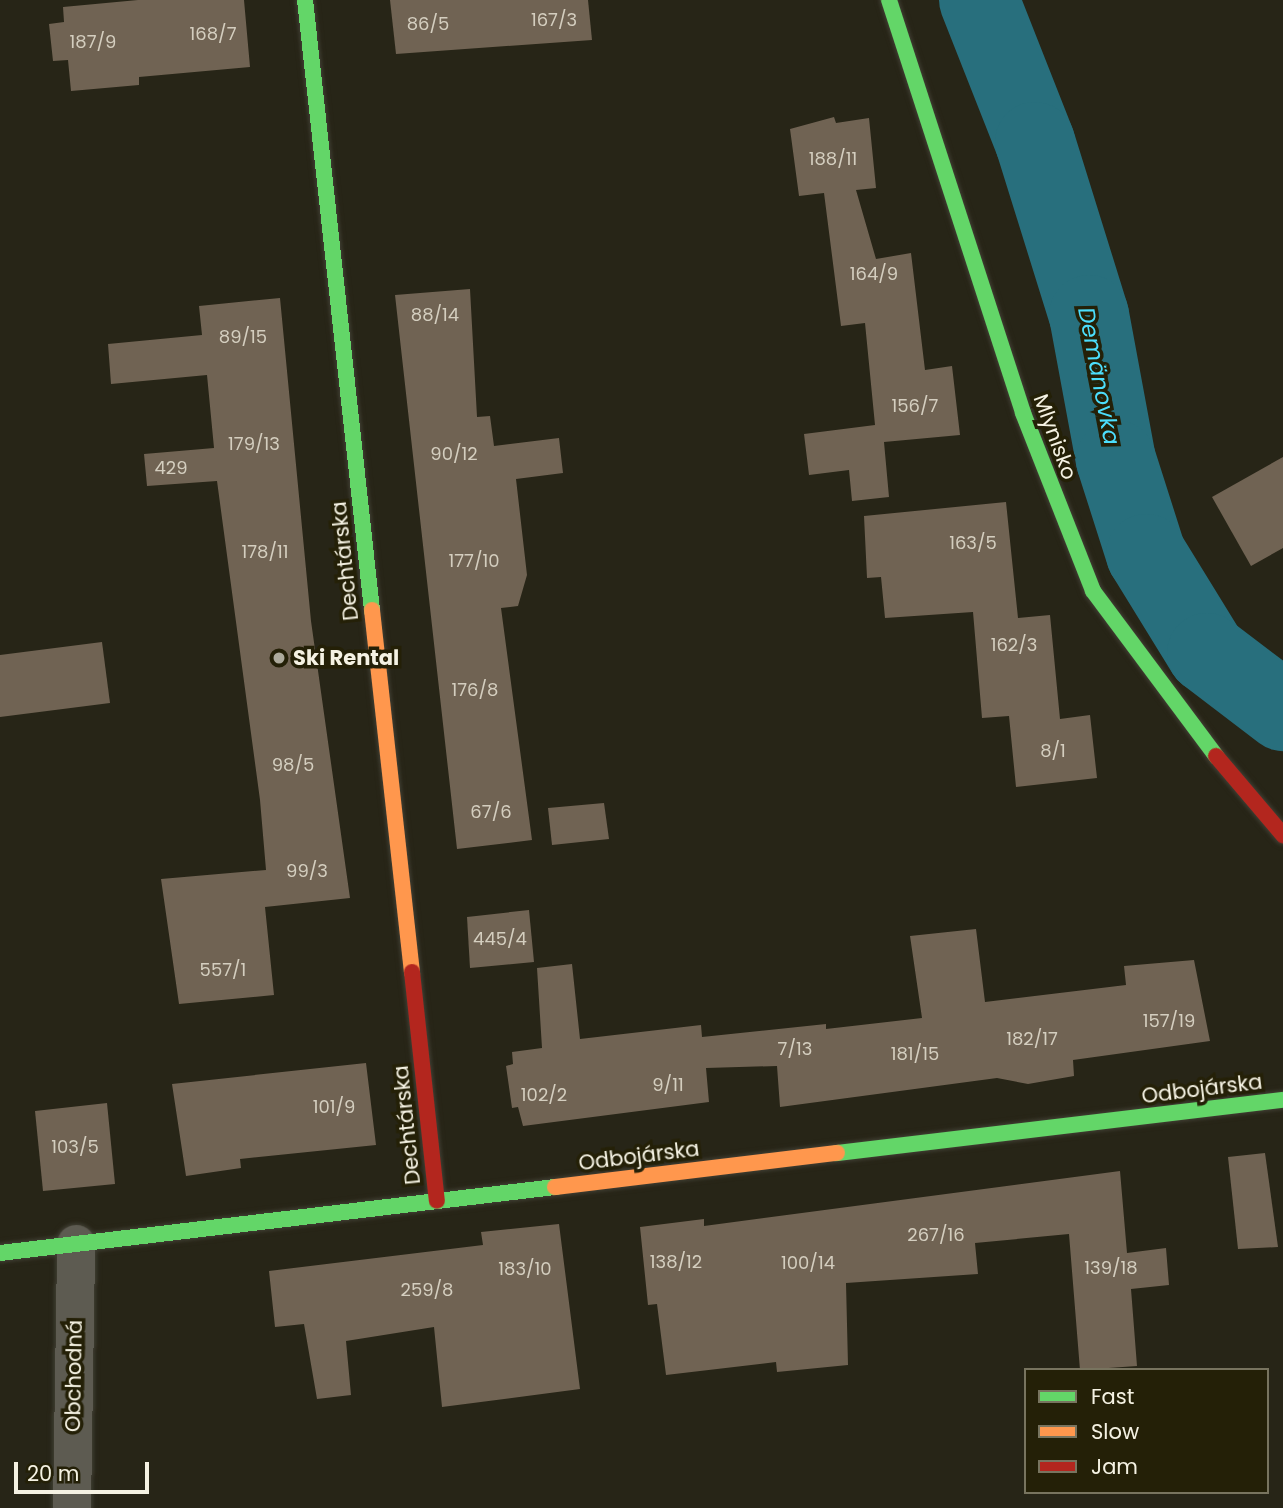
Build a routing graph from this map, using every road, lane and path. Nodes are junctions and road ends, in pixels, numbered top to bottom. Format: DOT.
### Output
graph roads {
  1 [pos="305,0"];
  2 [pos="889,0"];
  3 [pos="1283,835"];
  4 [pos="1283,1100"];
  5 [pos="437,1201"];
  6 [pos="76,1244"];
  7 [pos="0,1253"];
  8 [pos="72,1508"];
  1 -- 5 [label="street, Dechtárska"];
  2 -- 3 [label="street, Mlynisko"];
  4 -- 5 [label="street, Odbojárska"];
  5 -- 6 [label="street, Odbojárska"];
  6 -- 7 [label="street, Odbojárska"];
  6 -- 8 [label="street, Obchodná"];
}
